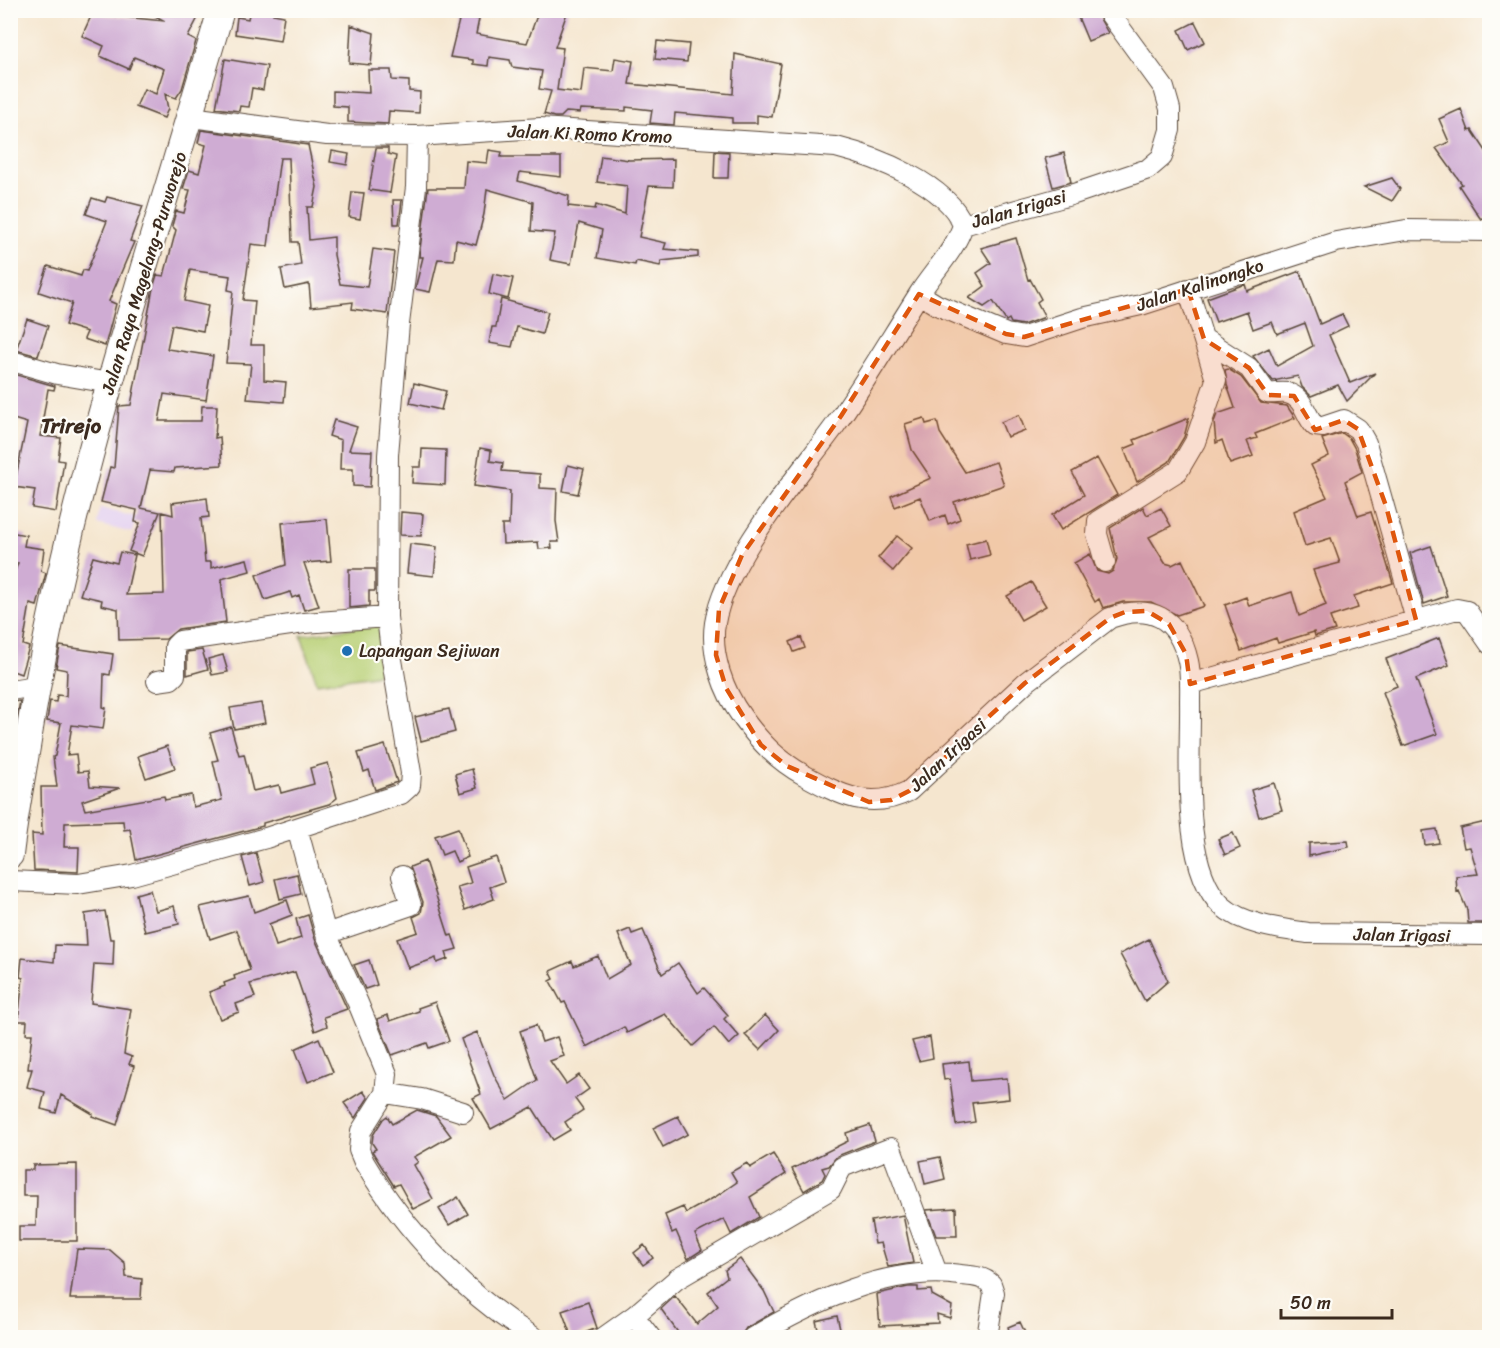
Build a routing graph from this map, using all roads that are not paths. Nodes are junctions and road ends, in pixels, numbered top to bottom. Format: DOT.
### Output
graph roads {
  1 [pos="220,10"];
  2 [pos="1107,10"];
  3 [pos="191,117"];
  4 [pos="417,135"];
  5 [pos="963,225"];
  6 [pos="1490,231"];
  7 [pos="1188,289"];
  8 [pos="919,294"];
  9 [pos="1204,339"];
  10 [pos="12,361"];
  11 [pos="110,383"];
  12 [pos="1104,562"];
  13 [pos="387,617"];
  14 [pos="1416,620"];
  15 [pos="1490,644"];
  16 [pos="157,681"];
  17 [pos="1190,684"];
  18 [pos="36,686"];
  19 [pos="10,690"];
  20 [pos="297,828"];
  21 [pos="10,855"];
  22 [pos="402,876"];
  23 [pos="10,881"];
  24 [pos="326,934"];
  25 [pos="1490,935"];
  26 [pos="385,1093"];
  27 [pos="463,1112"];
  28 [pos="937,1273"];
  29 [pos="634,1317"];
  30 [pos="534,1338"];
  31 [pos="603,1338"];
  32 [pos="651,1338"];
  33 [pos="752,1338"];
  34 [pos="987,1338"];
  1 -- 3 [label="main road, Jalan Raya Magelang-Purworejo"];
  2 -- 5 [label="street, Jalan Irigasi"];
  3 -- 4 [label="street, Jalan Ki Romo Kromo"];
  3 -- 11 [label="main road, Jalan Raya Magelang-Purworejo"];
  4 -- 5 [label="street, Jalan Ki Romo Kromo"];
  4 -- 13 [label="street"];
  5 -- 8 [label="street, Jalan Irigasi"];
  6 -- 7 [label="street, Jalan Kalinongko"];
  7 -- 8 [label="street, Jalan Kalinongko"];
  7 -- 9 [label="street"];
  8 -- 17 [label="street, Jalan Irigasi"];
  9 -- 12 [label="street"];
  9 -- 14 [label="street"];
  10 -- 11 [label="street"];
  11 -- 18 [label="main road, Jalan Raya Magelang-Purworejo"];
  13 -- 16 [label="street"];
  13 -- 20 [label="street"];
  14 -- 15 [label="street"];
  14 -- 17 [label="street"];
  17 -- 25 [label="street, Jalan Irigasi"];
  18 -- 19 [label="street"];
  18 -- 21 [label="main road, Jalan Raya Magelang-Purworejo"];
  20 -- 23 [label="street"];
  20 -- 24 [label="street"];
  22 -- 24 [label="street"];
  24 -- 26 [label="street"];
  26 -- 27 [label="street"];
  26 -- 30 [label="street"];
  28 -- 29 [label="street"];
  28 -- 33 [label="street"];
  28 -- 34 [label="street"];
  29 -- 31 [label="street"];
  29 -- 32 [label="street"];
}
